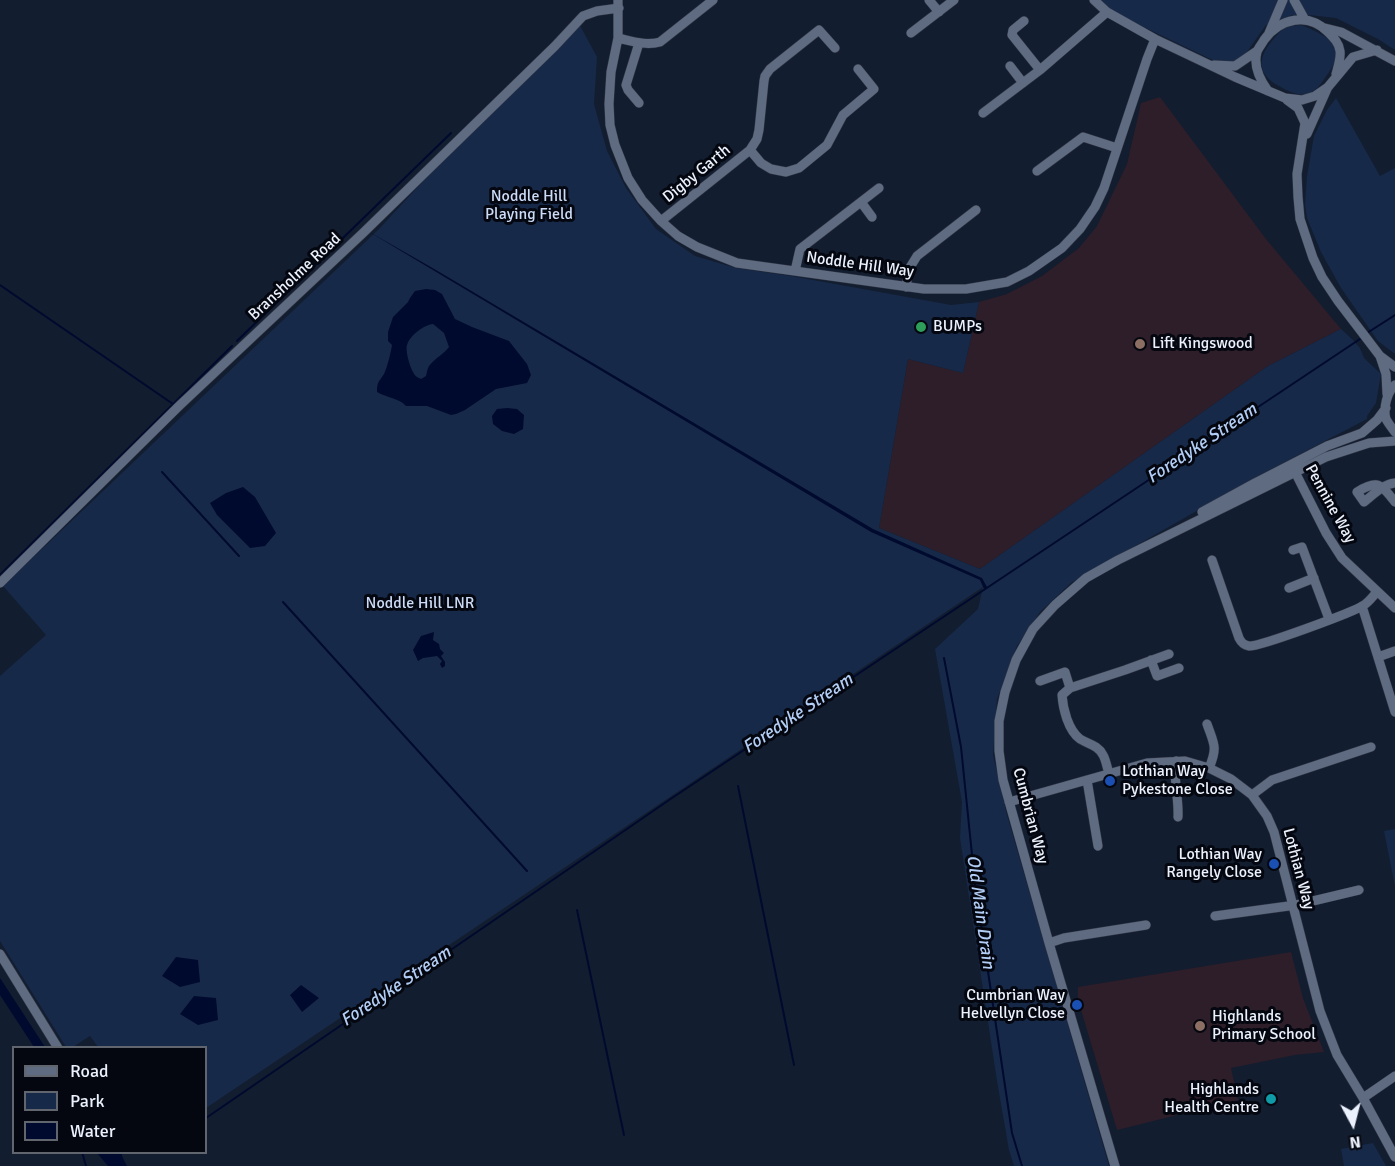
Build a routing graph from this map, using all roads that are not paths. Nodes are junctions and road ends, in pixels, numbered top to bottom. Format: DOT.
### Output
graph roads {
  1 [pos="713,0"];
  2 [pos="929,0"];
  3 [pos="954,0"];
  4 [pos="1094,0"];
  5 [pos="1283,0"];
  6 [pos="1294,0"];
  7 [pos="619,4"];
  8 [pos="939,12"];
  9 [pos="1107,12"];
  10 [pos="1305,20"];
  11 [pos="1024,21"];
  12 [pos="1323,27"];
  13 [pos="911,33"];
  14 [pos="1269,33"];
  15 [pos="618,38"];
  16 [pos="1155,39"];
  17 [pos="639,43"];
  18 [pos="835,48"];
  19 [pos="1377,50"];
  20 [pos="1257,51"];
  21 [pos="1395,61"];
  22 [pos="1212,65"];
  23 [pos="1010,66"];
  24 [pos="858,69"];
  25 [pos="1040,70"];
  26 [pos="1336,77"];
  27 [pos="1023,83"];
  28 [pos="1328,87"];
  29 [pos="1268,91"];
  30 [pos="1285,98"];
  31 [pos="639,103"];
  32 [pos="983,113"];
  33 [pos="1302,145"];
  34 [pos="1118,148"];
  35 [pos="750,150"];
  36 [pos="1037,171"];
  37 [pos="879,188"];
  38 [pos="861,202"];
  39 [pos="976,210"];
  40 [pos="873,217"];
  41 [pos="662,221"];
  42 [pos="795,271"];
  43 [pos="906,286"];
  44 [pos="1380,356"];
  45 [pos="1395,367"];
  46 [pos="1395,385"];
  47 [pos="1387,394"];
  48 [pos="1386,408"];
  49 [pos="1395,432"];
  50 [pos="1395,441"];
  51 [pos="1293,468"];
  52 [pos="1395,483"];
  53 [pos="1395,502"];
  54 [pos="1293,550"];
  55 [pos="1212,560"];
  56 [pos="1314,578"];
  57 [pos="0,583"];
  58 [pos="1289,588"];
  59 [pos="1377,592"];
  60 [pos="1362,606"];
  61 [pos="1395,608"];
  62 [pos="1329,620"];
  63 [pos="1395,651"];
  64 [pos="1169,654"];
  65 [pos="1378,657"];
  66 [pos="1151,660"];
  67 [pos="1179,668"];
  68 [pos="1040,681"];
  69 [pos="1070,688"];
  70 [pos="1395,712"];
  71 [pos="1207,724"];
  72 [pos="1371,747"];
  73 [pos="1176,761"];
  74 [pos="1209,768"];
  75 [pos="1108,773"];
  76 [pos="1087,780"];
  77 [pos="1252,795"];
  78 [pos="1009,802"];
  79 [pos="1178,817"];
  80 [pos="1098,846"];
  81 [pos="1359,890"];
  82 [pos="1292,905"];
  83 [pos="1215,916"];
  84 [pos="1146,925"];
  85 [pos="1049,943"];
  86 [pos="0,954"];
  87 [pos="57,1046"];
  88 [pos="1395,1076"];
  89 [pos="1363,1098"];
  90 [pos="1395,1157"];
  91 [pos="1115,1166"];
  1 -- 17 [label="street"];
  2 -- 8 [label="street"];
  3 -- 8 [label="street"];
  4 -- 9 [label="street"];
  5 -- 14 [label="street"];
  6 -- 10 [label="street"];
  7 -- 15 [label="street, Noddle Hill Way"];
  7 -- 57 [label="street, Bransholme Road"];
  8 -- 13 [label="street"];
  9 -- 16 [label="street"];
  9 -- 25 [label="street"];
  10 -- 12 [label="street"];
  10 -- 14 [label="street"];
  11 -- 25 [label="street"];
  12 -- 19 [label="street"];
  12 -- 26 [label="street"];
  14 -- 20 [label="street"];
  15 -- 17 [label="street"];
  15 -- 41 [label="street, Noddle Hill Way"];
  16 -- 22 [label="street"];
  16 -- 34 [label="street, Noddle Hill Way"];
  17 -- 31 [label="street"];
  18 -- 35 [label="street, Digby Garth"];
  19 -- 21 [label="street"];
  19 -- 26 [label="street"];
  20 -- 22 [label="street"];
  20 -- 29 [label="street"];
  22 -- 29 [label="street"];
  23 -- 27 [label="street"];
  24 -- 35 [label="street, Digby Garth"];
  25 -- 27 [label="street"];
  26 -- 28 [label="street"];
  27 -- 32 [label="street"];
  28 -- 30 [label="street"];
  28 -- 33 [label="street"];
  29 -- 30 [label="street"];
  30 -- 33 [label="street"];
  33 -- 44 [label="street"];
  34 -- 36 [label="street"];
  34 -- 43 [label="street, Noddle Hill Way"];
  35 -- 41 [label="street, Digby Garth"];
  37 -- 38 [label="street"];
  38 -- 40 [label="street"];
  38 -- 42 [label="street"];
  39 -- 43 [label="street"];
  41 -- 42 [label="street, Noddle Hill Way"];
  42 -- 43 [label="street, Noddle Hill Way"];
  44 -- 45 [label="street"];
  44 -- 47 [label="street"];
  46 -- 47 [label="street"];
  47 -- 48 [label="street"];
  48 -- 49 [label="street"];
  48 -- 51 [label="street, Cumbrian Way"];
  50 -- 51 [label="street, Cumbrian Way"];
  51 -- 59 [label="street, Pennine Way"];
  51 -- 78 [label="street, Cumbrian Way"];
  52 -- 53 [label="street"];
  54 -- 56 [label="street"];
  55 -- 62 [label="street"];
  56 -- 58 [label="street"];
  56 -- 62 [label="street"];
  59 -- 60 [label="street"];
  59 -- 61 [label="street, Pennine Way"];
  60 -- 62 [label="street"];
  60 -- 65 [label="street"];
  63 -- 65 [label="street"];
  64 -- 66 [label="street"];
  65 -- 70 [label="street"];
  66 -- 67 [label="street"];
  66 -- 69 [label="street"];
  68 -- 69 [label="street"];
  69 -- 75 [label="street"];
  71 -- 74 [label="street"];
  72 -- 77 [label="street"];
  73 -- 74 [label="street, Lothian Way"];
  73 -- 75 [label="street, Lothian Way"];
  73 -- 79 [label="street"];
  74 -- 77 [label="street, Lothian Way"];
  75 -- 76 [label="street, Lothian Way"];
  76 -- 78 [label="street, Lothian Way"];
  76 -- 80 [label="street"];
  77 -- 82 [label="street, Lothian Way"];
  78 -- 85 [label="street, Cumbrian Way"];
  81 -- 82 [label="street"];
  82 -- 83 [label="street"];
  82 -- 89 [label="street, Lothian Way"];
  84 -- 85 [label="street"];
  85 -- 91 [label="street, Cumbrian Way"];
  86 -- 87 [label="street"];
  88 -- 89 [label="street"];
  89 -- 90 [label="street, Lothian Way"];
}
